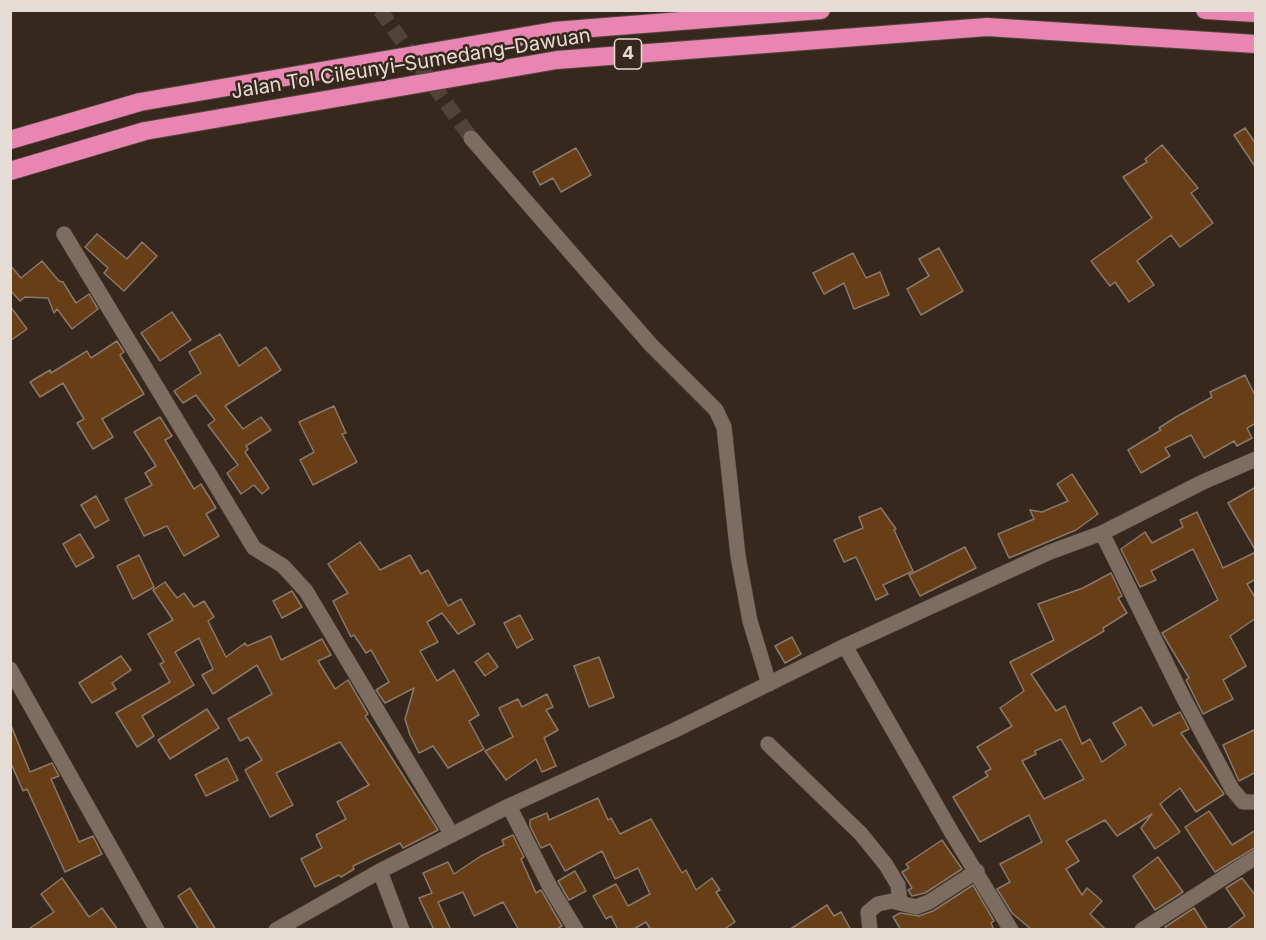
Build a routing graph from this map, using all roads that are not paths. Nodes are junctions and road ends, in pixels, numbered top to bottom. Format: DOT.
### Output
graph roads {
  1 [pos="821,10"];
  2 [pos="1205,10"];
  3 [pos="1256,13"];
  4 [pos="1256,44"];
  5 [pos="471,138"];
  6 [pos="10,141"];
  7 [pos="10,171"];
  8 [pos="64,234"];
  9 [pos="1256,459"];
  10 [pos="1102,533"];
  11 [pos="845,646"];
  12 [pos="10,669"];
  13 [pos="769,684"];
  14 [pos="768,744"];
  15 [pos="1256,801"];
  16 [pos="510,806"];
  17 [pos="452,835"];
  18 [pos="1256,857"];
  19 [pos="977,871"];
  20 [pos="380,872"];
  21 [pos="900,903"];
  22 [pos="157,930"];
  23 [pos="276,930"];
  24 [pos="402,930"];
  25 [pos="576,930"];
  26 [pos="870,930"];
  27 [pos="1011,930"];
  28 [pos="1142,930"];
  1 -- 6 [label="highway, Jalan Tol Cileunyi–Sumedang–Dawuan / 4"];
  2 -- 3 [label="highway"];
  4 -- 7 [label="highway, Jalan Tol Cileunyi–Sumedang–Dawuan / 4"];
  5 -- 13 [label="street"];
  8 -- 17 [label="street"];
  9 -- 10 [label="street"];
  10 -- 11 [label="street"];
  10 -- 15 [label="street"];
  11 -- 13 [label="street"];
  11 -- 19 [label="street"];
  12 -- 22 [label="street"];
  13 -- 16 [label="street"];
  14 -- 21 [label="street"];
  16 -- 17 [label="street"];
  16 -- 25 [label="street"];
  17 -- 20 [label="street"];
  18 -- 28 [label="street"];
  19 -- 21 [label="street"];
  19 -- 27 [label="street"];
  20 -- 23 [label="street"];
  20 -- 24 [label="street"];
  21 -- 26 [label="street"];
}
